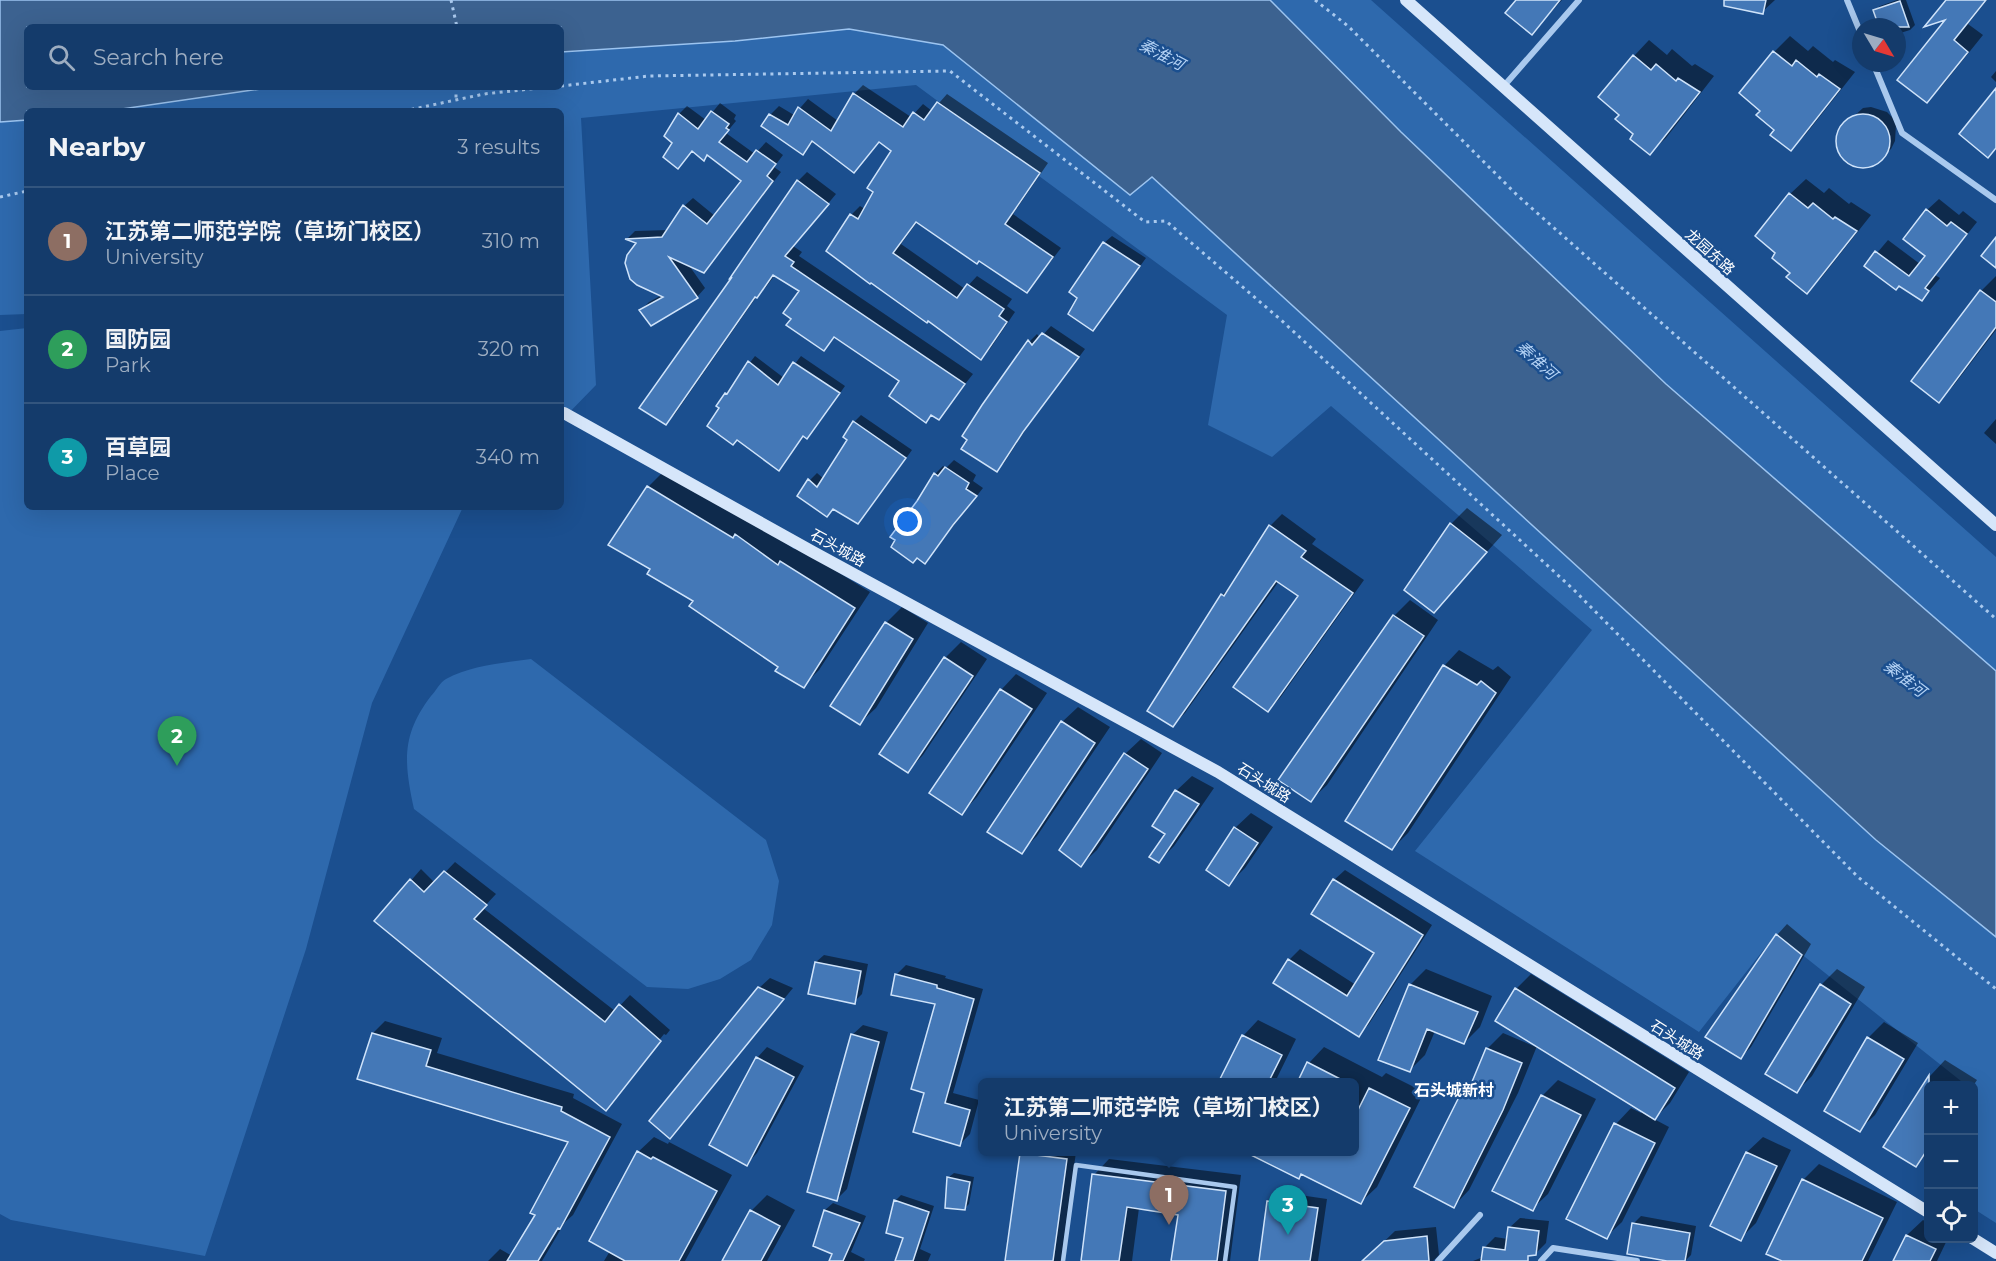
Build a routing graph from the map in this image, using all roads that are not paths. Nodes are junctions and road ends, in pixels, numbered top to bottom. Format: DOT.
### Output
graph roads {
  1 [pos="1406,0"];
  2 [pos="1579,0"];
  3 [pos="1847,0"];
  4 [pos="1854,18"];
  5 [pos="1877,72"];
  6 [pos="1503,87"];
  7 [pos="1996,200"];
  8 [pos="564,413"];
  9 [pos="1996,525"];
  10 [pos="1924,1209"];
  11 [pos="1480,1215"];
  12 [pos="1978,1242"];
  13 [pos="1996,1253"];
  14 [pos="1605,1259"];
  15 [pos="1064,1261"];
  16 [pos="1225,1261"];
  17 [pos="1438,1261"];
  18 [pos="1541,1261"];
  19 [pos="1637,1261"];
  1 -- 6 [label="street, 龙园东路"];
  2 -- 6 [label="street"];
  3 -- 4 [label="street"];
  5 -- 7 [label="street"];
  6 -- 9 [label="street, 龙园东路"];
  8 -- 10 [label="street, 石头城路"];
  11 -- 17 [label="street"];
  12 -- 13 [label="street"];
  14 -- 18 [label="street"];
  14 -- 19 [label="street"];
  15 -- 16 [label="lane"];
}
